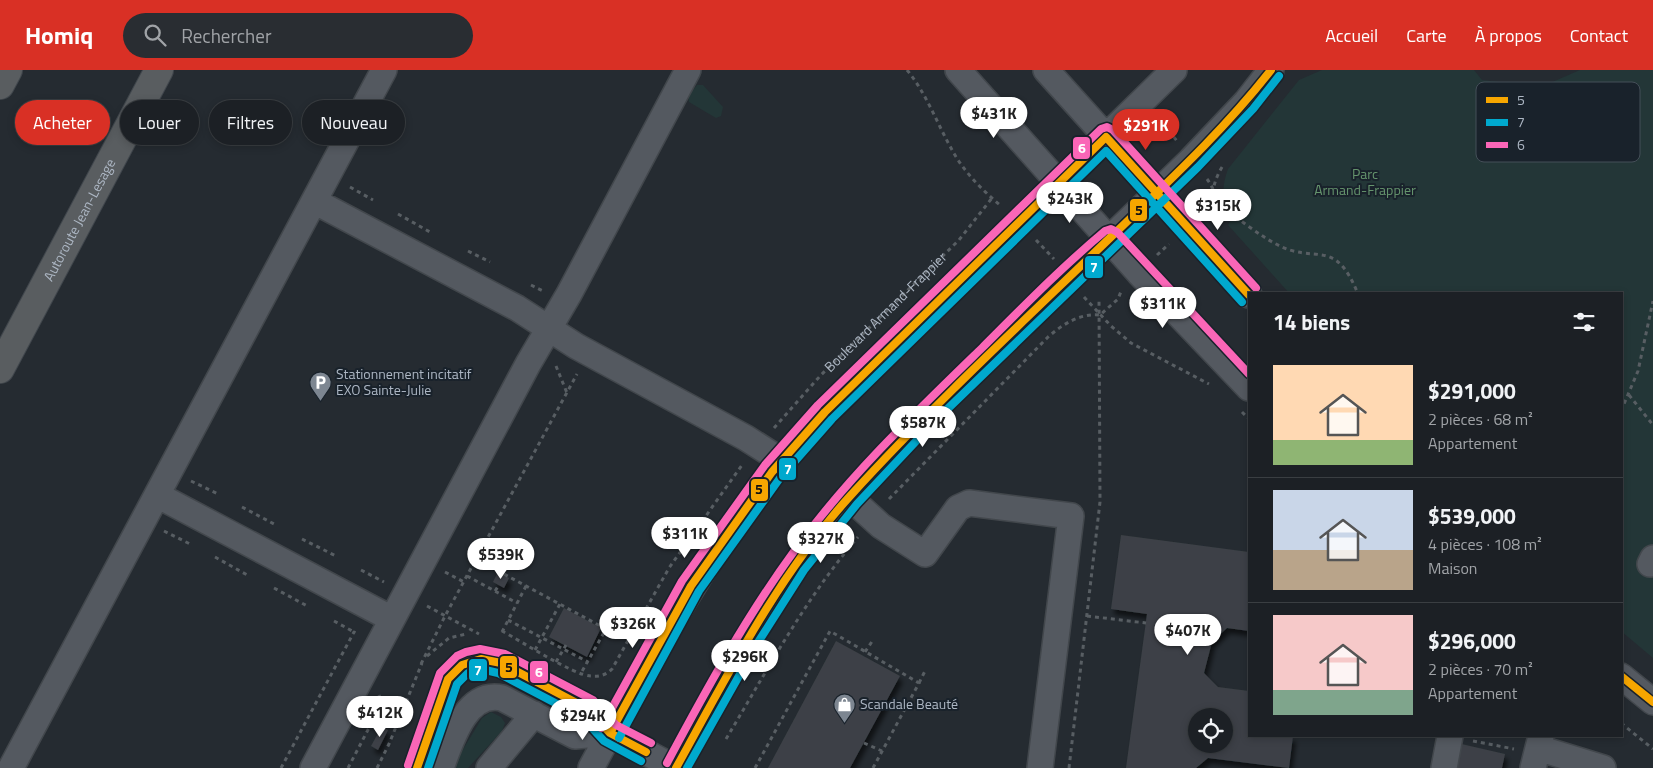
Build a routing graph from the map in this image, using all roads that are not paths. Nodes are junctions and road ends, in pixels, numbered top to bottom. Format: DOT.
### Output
graph roads {
  1 [pos="8,70"];
  2 [pos="159,70"];
  3 [pos="384,70"];
  4 [pos="688,70"];
  5 [pos="958,70"];
  6 [pos="1046,70"];
  7 [pos="1174,70"];
  8 [pos="1271,70"];
  9 [pos="0,85"];
  10 [pos="1106,137"];
  11 [pos="1059,182"];
  12 [pos="1157,193"];
  13 [pos="314,201"];
  14 [pos="1110,239"];
  15 [pos="1248,294"];
  16 [pos="548,328"];
  17 [pos="0,369"];
  18 [pos="1244,399"];
  19 [pos="782,461"];
  20 [pos="157,494"];
  21 [pos="849,498"];
  22 [pos="392,619"];
  23 [pos="1623,678"];
  24 [pos="1653,702"];
  25 [pos="534,714"];
  26 [pos="610,733"];
  27 [pos="1459,738"];
  28 [pos="1532,750"];
  29 [pos="11,768"];
  30 [pos="313,768"];
  31 [pos="417,768"];
  32 [pos="442,768"];
  33 [pos="489,768"];
  34 [pos="592,768"];
  35 [pos="675,768"];
  36 [pos="1040,768"];
  37 [pos="1444,768"];
  38 [pos="1603,768"];
  39 [pos="1614,768"];
  40 [pos="1622,768"];
  1 -- 9 [label="highway"];
  2 -- 17 [label="highway, Autoroute Jean-Lesage"];
  3 -- 13 [label="street"];
  4 -- 16 [label="street"];
  5 -- 11 [label="street"];
  6 -- 10 [label="street"];
  7 -- 10 [label="street, Boulevard Armand-Frappier"];
  8 -- 12 [label="street"];
  10 -- 11 [label="street, Boulevard Armand-Frappier"];
  10 -- 12 [label="street"];
  11 -- 14 [label="street"];
  11 -- 19 [label="street, Boulevard Armand-Frappier"];
  12 -- 14 [label="street"];
  12 -- 15 [label="street"];
  13 -- 16 [label="street"];
  13 -- 20 [label="street"];
  14 -- 18 [label="street"];
  14 -- 21 [label="street"];
  16 -- 19 [label="street"];
  16 -- 22 [label="street"];
  19 -- 26 [label="street, Boulevard Armand-Frappier"];
  20 -- 22 [label="street"];
  20 -- 29 [label="street"];
  21 -- 35 [label="street"];
  21 -- 36 [label="street"];
  22 -- 30 [label="street"];
  23 -- 24 [label="street"];
  25 -- 26 [label="street"];
  25 -- 32 [label="street"];
  25 -- 33 [label="street"];
  26 -- 31 [label="street"];
  26 -- 34 [label="street, Boulevard Armand-Frappier"];
  26 -- 35 [label="street"];
  27 -- 37 [label="street"];
  28 -- 38 [label="street"];
  39 -- 40 [label="street"];
}
